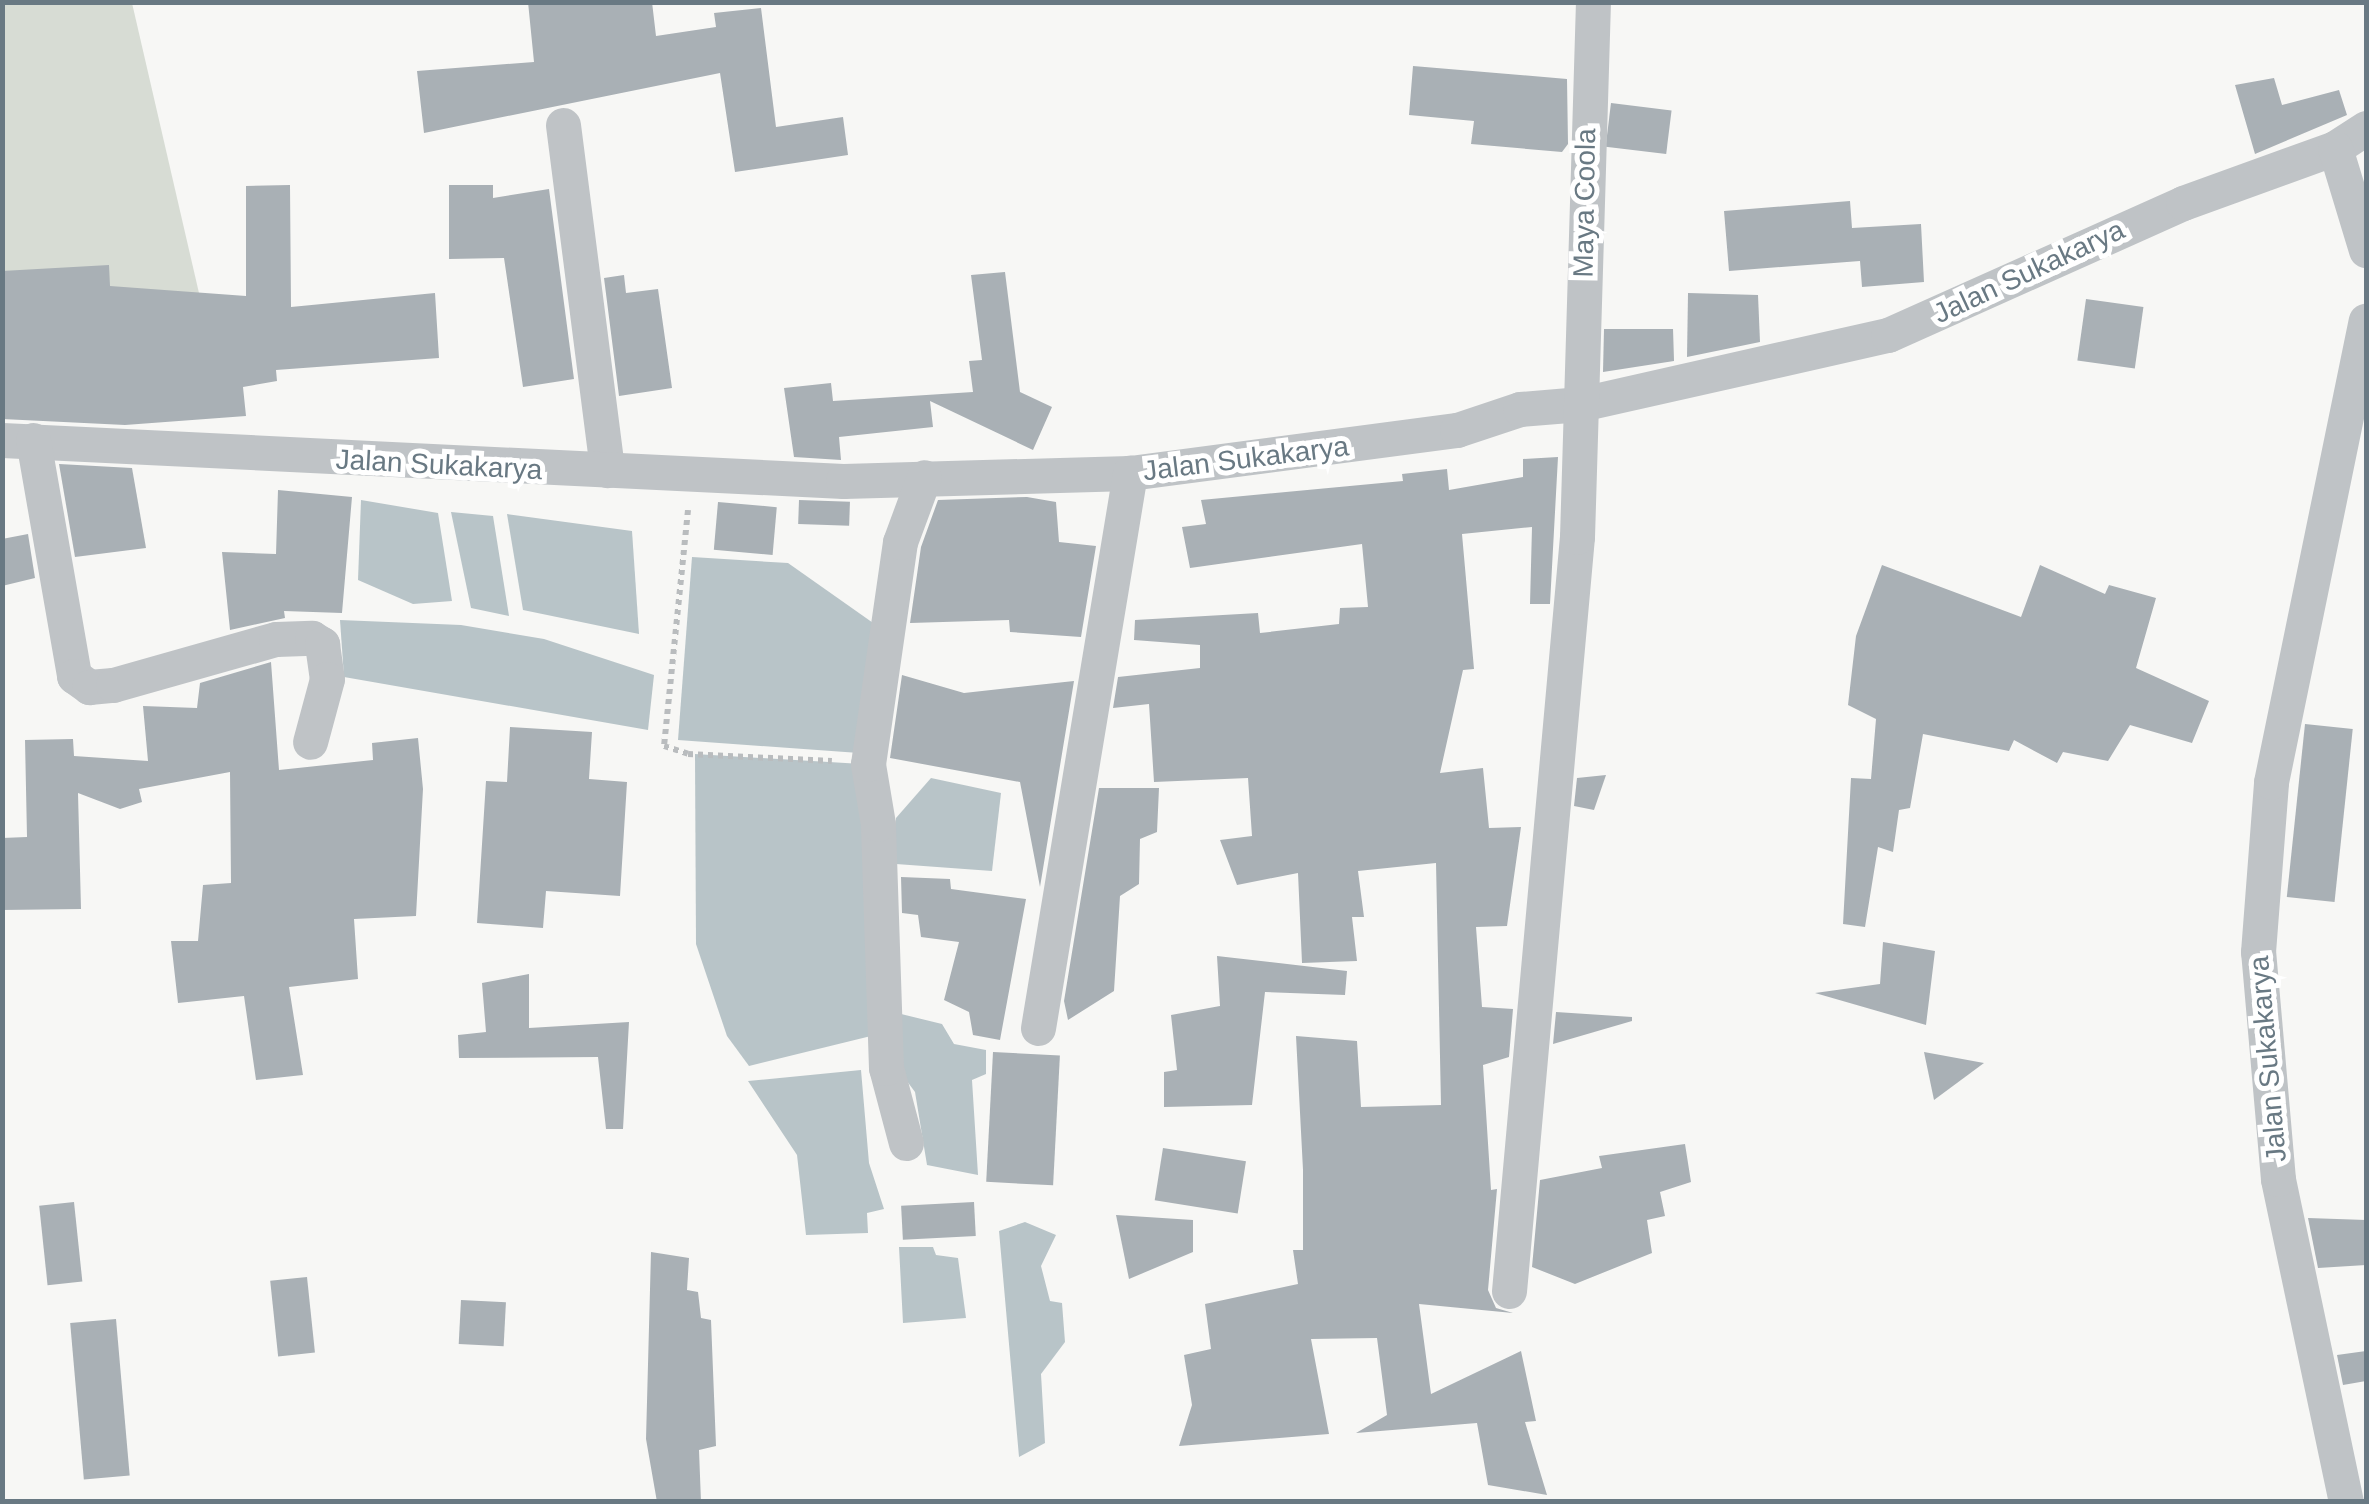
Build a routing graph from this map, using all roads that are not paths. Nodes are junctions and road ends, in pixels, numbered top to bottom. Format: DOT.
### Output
graph roads {
  1 [pos="1593,2"];
  2 [pos="563,125"];
  3 [pos="2366,128"];
  4 [pos="2335,148"];
  5 [pos="2366,250"];
  6 [pos="2366,321"];
  7 [pos="1581,404"];
  8 [pos="18,440"];
  9 [pos="606,470"];
  10 [pos="1130,473"];
  11 [pos="924,477"];
  12 [pos="310,742"];
  13 [pos="1038,1028"];
  14 [pos="906,1144"];
  15 [pos="1510,1292"];
  16 [pos="2346,1502"];
  1 -- 7 [label="street, Maya Coola"];
  2 -- 9 [label="street"];
  3 -- 4 [label="street, Jalan Sukakarya"];
  4 -- 5 [label="street"];
  4 -- 7 [label="street, Jalan Sukakarya"];
  6 -- 16 [label="street, Jalan Sukakarya"];
  7 -- 10 [label="street, Jalan Sukakarya"];
  7 -- 15 [label="street, Maya Coola"];
  8 -- 9 [label="street, Jalan Sukakarya"];
  8 -- 12 [label="street"];
  9 -- 11 [label="street, Jalan Sukakarya"];
  10 -- 11 [label="street, Jalan Sukakarya"];
  10 -- 13 [label="street"];
  11 -- 14 [label="street"];
}
